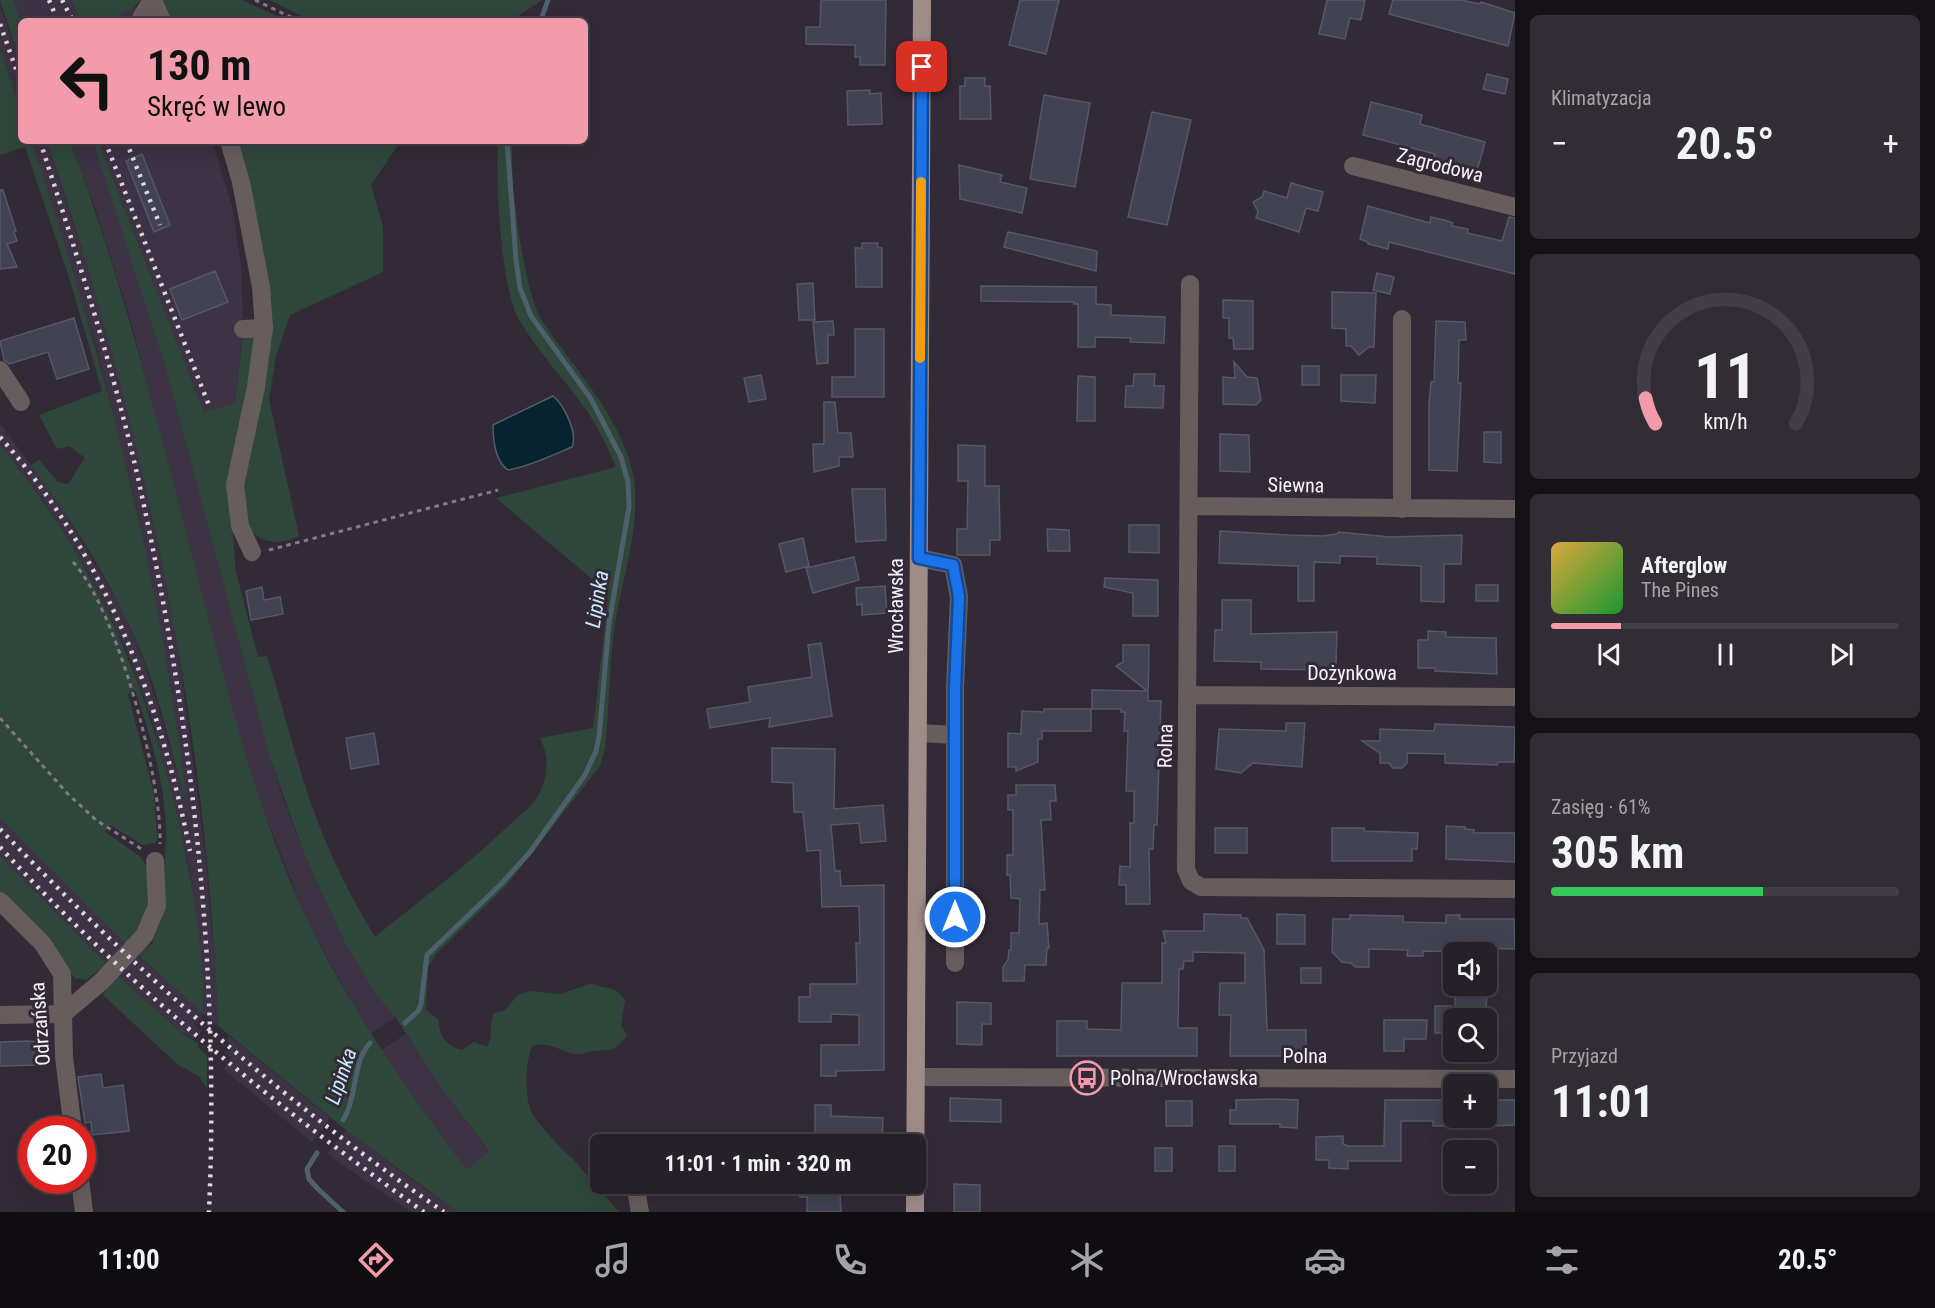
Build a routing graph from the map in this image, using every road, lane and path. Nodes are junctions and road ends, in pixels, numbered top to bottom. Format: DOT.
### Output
graph roads {
  1 [pos="152,0"];
  2 [pos="255,0"];
  3 [pos="922,0"];
  4 [pos="142,16"];
  5 [pos="161,18"];
  6 [pos="293,18"];
  7 [pos="230,144"];
  8 [pos="1353,166"];
  9 [pos="1515,207"];
  10 [pos="1190,284"];
  11 [pos="1402,319"];
  12 [pos="264,328"];
  13 [pos="243,329"];
  14 [pos="0,370"];
  15 [pos="21,402"];
  16 [pos="498,490"];
  17 [pos="1190,506"];
  18 [pos="1402,508"];
  19 [pos="1515,509"];
  20 [pos="252,552"];
  21 [pos="919,558"];
  22 [pos="73,562"];
  23 [pos="1188,695"];
  24 [pos="1515,697"];
  25 [pos="0,718"];
  26 [pos="918,733"];
  27 [pos="955,735"];
  28 [pos="155,861"];
  29 [pos="1515,889"];
  30 [pos="0,901"];
  31 [pos="955,963"];
  32 [pos="63,1014"];
  33 [pos="0,1015"];
  34 [pos="916,1077"];
  35 [pos="1515,1079"];
  36 [pos="72,1116"];
  37 [pos="82,1194"];
  38 [pos="637,1194"];
  39 [pos="84,1212"];
  40 [pos="640,1212"];
  41 [pos="915,1212"];
  1 -- 4 [label="street"];
  1 -- 5 [label="street"];
  2 -- 6 [label="path"];
  3 -- 21 [label="main road, Wrocławska"];
  7 -- 12 [label="street"];
  8 -- 9 [label="street, Zagrodowa"];
  10 -- 17 [label="street, Rolna"];
  11 -- 18 [label="street"];
  12 -- 13 [label="street"];
  12 -- 20 [label="street"];
  14 -- 15 [label="street"];
  16 -- 20 [label="path"];
  17 -- 18 [label="street, Siewna"];
  17 -- 23 [label="street, Rolna"];
  18 -- 19 [label="street, Siewna"];
  21 -- 26 [label="main road, Wrocławska"];
  21 -- 27 [label="street"];
  22 -- 28 [label="path"];
  23 -- 24 [label="street, Dożynkowa"];
  23 -- 29 [label="street, Rolna"];
  25 -- 28 [label="path"];
  26 -- 27 [label="street"];
  26 -- 34 [label="main road, Wrocławska"];
  27 -- 31 [label="street"];
  28 -- 32 [label="street"];
  30 -- 32 [label="street, Odrzańska"];
  32 -- 33 [label="street"];
  32 -- 36 [label="street, Odrzańska"];
  34 -- 35 [label="street, Polna"];
  34 -- 41 [label="main road, Wrocławska"];
  37 -- 39 [label="street"];
  38 -- 40 [label="street"];
}
